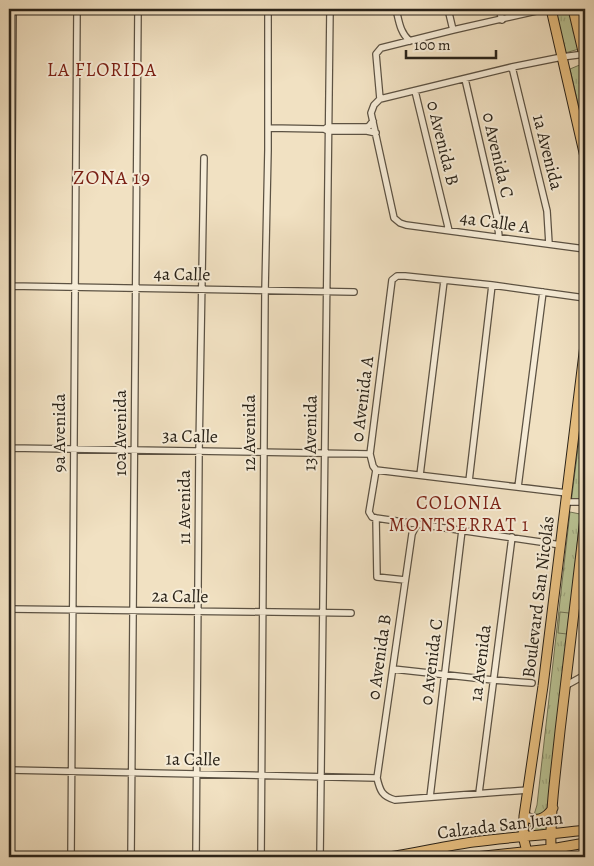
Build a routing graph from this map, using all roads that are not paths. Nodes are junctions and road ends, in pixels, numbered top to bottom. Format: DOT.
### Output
graph roads {
  1 [pos="14,9"];
  2 [pos="77,9"];
  3 [pos="138,9"];
  4 [pos="268,9"];
  5 [pos="330,9"];
  6 [pos="396,9"];
  7 [pos="448,9"];
  8 [pos="499,9"];
  9 [pos="546,9"];
  10 [pos="551,9"];
  11 [pos="573,9"];
  12 [pos="502,20"];
  13 [pos="453,30"];
  14 [pos="410,41"];
  15 [pos="585,56"];
  16 [pos="562,57"];
  17 [pos="512,67"];
  18 [pos="465,79"];
  19 [pos="415,91"];
  20 [pos="380,99"];
  21 [pos="373,121"];
  22 [pos="11,123"];
  23 [pos="268,128"];
  24 [pos="327,129"];
  25 [pos="376,133"];
  26 [pos="585,157"];
  27 [pos="204,158"];
  28 [pos="449,231"];
  29 [pos="499,237"];
  30 [pos="549,244"];
  31 [pos="585,249"];
  32 [pos="444,281"];
  33 [pos="492,285"];
  34 [pos="10,286"];
  35 [pos="75,287"];
  36 [pos="136,288"];
  37 [pos="201,289"];
  38 [pos="265,291"];
  39 [pos="326,292"];
  40 [pos="354,292"];
  41 [pos="543,292"];
  42 [pos="585,298"];
  43 [pos="585,345"];
  44 [pos="9,448"];
  45 [pos="74,449"];
  46 [pos="134,450"];
  47 [pos="200,451"];
  48 [pos="263,452"];
  49 [pos="325,453"];
  50 [pos="370,454"];
  51 [pos="376,470"];
  52 [pos="420,475"];
  53 [pos="469,481"];
  54 [pos="518,487"];
  55 [pos="567,497"];
  56 [pos="585,502"];
  57 [pos="376,518"];
  58 [pos="585,519"];
  59 [pos="417,524"];
  60 [pos="462,530"];
  61 [pos="512,538"];
  62 [pos="561,545"];
  63 [pos="405,580"];
  64 [pos="580,588"];
  65 [pos="9,596"];
  66 [pos="9,609"];
  67 [pos="73,610"];
  68 [pos="133,610"];
  69 [pos="198,611"];
  70 [pos="262,612"];
  71 [pos="323,613"];
  72 [pos="351,613"];
  73 [pos="394,669"];
  74 [pos="445,675"];
  75 [pos="585,675"];
  76 [pos="493,680"];
  77 [pos="532,683"];
  78 [pos="565,686"];
  79 [pos="9,770"];
  80 [pos="72,772"];
  81 [pos="132,773"];
  82 [pos="196,774"];
  83 [pos="261,775"];
  84 [pos="321,777"];
  85 [pos="377,778"];
  86 [pos="528,790"];
  87 [pos="479,793"];
  88 [pos="430,797"];
  89 [pos="552,808"];
  90 [pos="524,816"];
  91 [pos="585,830"];
  92 [pos="550,835"];
  93 [pos="523,836"];
  94 [pos="585,843"];
  95 [pos="551,849"];
  96 [pos="527,852"];
  97 [pos="509,856"];
  98 [pos="71,857"];
  99 [pos="132,857"];
  100 [pos="196,857"];
  101 [pos="261,857"];
  102 [pos="320,857"];
  103 [pos="389,857"];
  104 [pos="475,857"];
  1 -- 22 [label="street"];
  2 -- 35 [label="street, 9a Avenida"];
  3 -- 36 [label="street, 10a Avenida"];
  4 -- 23 [label="street, 12 Avenida"];
  5 -- 24 [label="street, 13 Avenida"];
  6 -- 14 [label="street"];
  7 -- 13 [label="street"];
  8 -- 12 [label="street"];
  9 -- 12 [label="street"];
  10 -- 16 [label="main road"];
  11 -- 15 [label="main road"];
  12 -- 13 [label="street"];
  13 -- 14 [label="street"];
  14 -- 20 [label="street"];
  15 -- 16 [label="street"];
  16 -- 17 [label="street"];
  16 -- 26 [label="main road"];
  17 -- 18 [label="street"];
  17 -- 30 [label="street, 1a Avenida"];
  18 -- 19 [label="street"];
  18 -- 29 [label="street, 0 Avenida C"];
  19 -- 20 [label="street"];
  19 -- 28 [label="street, 0 Avenida B"];
  20 -- 21 [label="street"];
  21 -- 24 [label="street"];
  21 -- 25 [label="street"];
  22 -- 34 [label="street"];
  23 -- 24 [label="street"];
  23 -- 38 [label="street, 12 Avenida"];
  24 -- 25 [label="street"];
  24 -- 39 [label="street, 13 Avenida"];
  25 -- 28 [label="street, 4a Calle A"];
  27 -- 37 [label="street, 11 Avenida"];
  28 -- 29 [label="street, 4a Calle A"];
  29 -- 30 [label="street, 4a Calle A"];
  30 -- 31 [label="street, 4a Calle A"];
  32 -- 33 [label="street"];
  32 -- 50 [label="street, 0 Avenida A"];
  32 -- 52 [label="street"];
  33 -- 41 [label="street"];
  33 -- 53 [label="street"];
  34 -- 35 [label="street, 4a Calle"];
  34 -- 44 [label="street"];
  35 -- 36 [label="street, 4a Calle"];
  35 -- 45 [label="street, 9a Avenida"];
  36 -- 37 [label="street, 4a Calle"];
  36 -- 46 [label="street, 10a Avenida"];
  37 -- 38 [label="street, 4a Calle"];
  37 -- 47 [label="street, 11 Avenida"];
  38 -- 39 [label="street, 4a Calle"];
  38 -- 48 [label="street, 12 Avenida"];
  39 -- 40 [label="street, 4a Calle"];
  39 -- 49 [label="street, 13 Avenida"];
  41 -- 42 [label="street"];
  41 -- 54 [label="street"];
  43 -- 55 [label="main road, Boulevard San Nicolás"];
  44 -- 45 [label="street, 3a Calle"];
  44 -- 65 [label="street"];
  45 -- 46 [label="street, 3a Calle"];
  45 -- 67 [label="street, 9a Avenida"];
  46 -- 47 [label="street, 3a Calle"];
  46 -- 68 [label="street, 10a Avenida"];
  47 -- 48 [label="street, 3a Calle"];
  47 -- 69 [label="street, 11 Avenida"];
  48 -- 49 [label="street, 3a Calle"];
  48 -- 70 [label="street, 12 Avenida"];
  49 -- 50 [label="street, 3a Calle"];
  49 -- 71 [label="street, 13 Avenida"];
  50 -- 51 [label="street, 0 Avenida A"];
  51 -- 52 [label="street"];
  51 -- 57 [label="street"];
  52 -- 53 [label="street"];
  53 -- 54 [label="street"];
  54 -- 55 [label="street"];
  55 -- 56 [label="street"];
  55 -- 62 [label="main road, Boulevard San Nicolás"];
  57 -- 59 [label="street"];
  57 -- 63 [label="street"];
  58 -- 64 [label="main road, Boulevard San Nicolás"];
  59 -- 60 [label="street"];
  59 -- 63 [label="street, 0 Avenida B"];
  60 -- 61 [label="street"];
  60 -- 74 [label="street, 0 Avenida C"];
  61 -- 62 [label="street"];
  61 -- 76 [label="street, 1a Avenida"];
  62 -- 86 [label="main road, Boulevard San Nicolás"];
  63 -- 73 [label="street, 0 Avenida B"];
  64 -- 78 [label="main road, Boulevard San Nicolás"];
  66 -- 67 [label="street, 2a Calle"];
  67 -- 68 [label="street, 2a Calle"];
  67 -- 80 [label="street, 9a Avenida"];
  68 -- 69 [label="street, 2a Calle"];
  68 -- 81 [label="street, 10a Avenida"];
  69 -- 70 [label="street, 2a Calle"];
  69 -- 82 [label="street, 11 Avenida"];
  70 -- 71 [label="street, 2a Calle"];
  70 -- 83 [label="street, 12 Avenida"];
  71 -- 72 [label="street, 2a Calle"];
  71 -- 84 [label="street, 13 Avenida"];
  73 -- 74 [label="street"];
  73 -- 85 [label="street, 0 Avenida B"];
  74 -- 76 [label="street"];
  74 -- 88 [label="street, 0 Avenida C"];
  75 -- 78 [label="street"];
  76 -- 77 [label="street"];
  76 -- 87 [label="street, 1a Avenida"];
  78 -- 89 [label="main road, Boulevard San Nicolás"];
  79 -- 80 [label="street, 1a Calle"];
  80 -- 81 [label="street, 1a Calle"];
  80 -- 98 [label="street, 9a Avenida"];
  81 -- 82 [label="street, 1a Calle"];
  81 -- 99 [label="street, 10a Avenida"];
  82 -- 83 [label="street, 1a Calle"];
  82 -- 100 [label="street, 11 Avenida"];
  83 -- 84 [label="street, 1a Calle"];
  83 -- 101 [label="street, 12 Avenida"];
  84 -- 85 [label="street, 1a Calle"];
  84 -- 102 [label="street, 13 Avenida"];
  85 -- 88 [label="street, 0 Avenida B"];
  86 -- 87 [label="street"];
  86 -- 90 [label="main road, Boulevard San Nicolás"];
  87 -- 88 [label="street"];
  89 -- 90 [label="main road"];
  89 -- 92 [label="main road, Boulevard San Nicolás"];
  90 -- 93 [label="main road, Boulevard San Nicolás"];
  91 -- 92 [label="main road, Calzada San Juan"];
  92 -- 93 [label="main road, Calzada San Juan"];
  92 -- 95 [label="main road, Boulevard San Nicolás"];
  93 -- 96 [label="main road, Boulevard San Nicolás"];
  93 -- 103 [label="main road, Calzada San Juan"];
  94 -- 95 [label="main road, Calzada San Juan"];
  95 -- 96 [label="main road, Calzada San Juan"];
  96 -- 97 [label="main road, Calzada San Juan"];
  97 -- 104 [label="main road, Calzada San Juan"];
}
